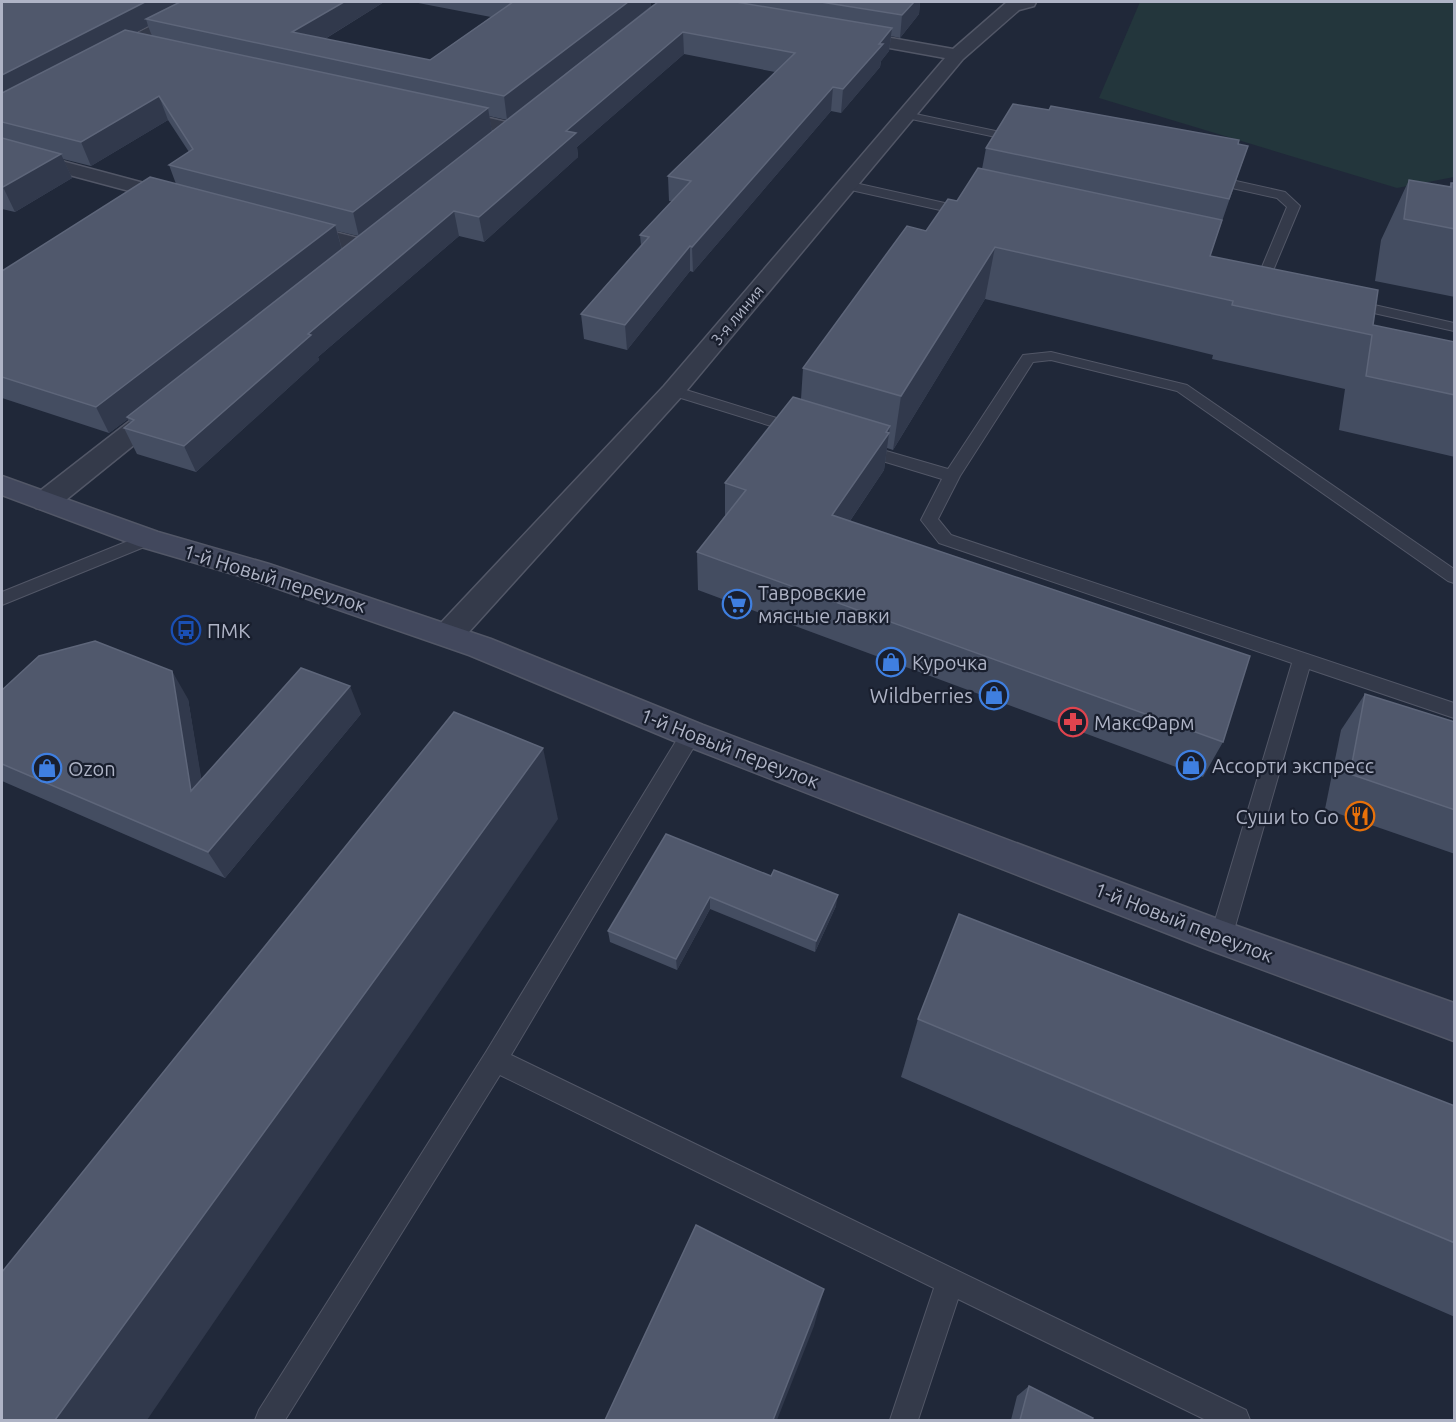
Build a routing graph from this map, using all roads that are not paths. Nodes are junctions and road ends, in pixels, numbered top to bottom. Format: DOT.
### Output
graph roads {
  1 [pos="210,2"];
  2 [pos="1028,2"];
  3 [pos="830,33"];
  4 [pos="131,44"];
  5 [pos="154,49"];
  6 [pos="957,55"];
  7 [pos="91,64"];
  8 [pos="431,111"];
  9 [pos="531,114"];
  10 [pos="906,115"];
  11 [pos="512,129"];
  12 [pos="1031,141"];
  13 [pos="494,144"];
  14 [pos="2,151"];
  15 [pos="1202,178"];
  16 [pos="846,185"];
  17 [pos="195,202"];
  18 [pos="979,215"];
  19 [pos="275,223"];
  20 [pos="384,232"];
  21 [pos="366,247"];
  22 [pos="348,262"];
  23 [pos="1230,272"];
  24 [pos="1343,302"];
  25 [pos="1455,327"];
  26 [pos="673,391"];
  27 [pos="183,392"];
  28 [pos="810,433"];
  29 [pos="843,443"];
  30 [pos="952,476"];
  31 [pos="2,485"];
  32 [pos="46,501"];
  33 [pos="148,539"];
  34 [pos="1455,577"];
  35 [pos="2,599"];
  36 [pos="448,634"];
  37 [pos="1303,658"];
  38 [pos="1455,710"];
  39 [pos="691,734"];
  40 [pos="1221,937"];
  41 [pos="1455,1022"];
  42 [pos="495,1060"];
  43 [pos="950,1281"];
  44 [pos="269,1420"];
  45 [pos="904,1420"];
  46 [pos="1236,1420"];
  1 -- 4 [label="street"];
  2 -- 6 [label="street, 3-я линия"];
  3 -- 6 [label="street"];
  4 -- 5 [label="street"];
  4 -- 7 [label="street"];
  6 -- 10 [label="street, 3-я линия"];
  8 -- 11 [label="street"];
  9 -- 11 [label="street"];
  10 -- 12 [label="lane"];
  10 -- 16 [label="street, 3-я линия"];
  11 -- 13 [label="street"];
  14 -- 17 [label="street"];
  15 -- 23 [label="lane"];
  16 -- 18 [label="lane"];
  16 -- 26 [label="street, 3-я линия"];
  19 -- 21 [label="street"];
  20 -- 21 [label="street"];
  21 -- 22 [label="street"];
  24 -- 25 [label="lane"];
  26 -- 28 [label="lane"];
  26 -- 36 [label="street, 3-я линия"];
  27 -- 32 [label="street"];
  29 -- 30 [label="lane"];
  30 -- 34 [label="lane"];
  30 -- 37 [label="lane"];
  31 -- 32 [label="street, 1-й Новый переулок"];
  32 -- 33 [label="street, 1-й Новый переулок"];
  33 -- 35 [label="lane"];
  33 -- 36 [label="street, 1-й Новый переулок"];
  36 -- 39 [label="street, 1-й Новый переулок"];
  37 -- 38 [label="lane"];
  37 -- 40 [label="lane"];
  39 -- 40 [label="street, 1-й Новый переулок"];
  39 -- 42 [label="lane"];
  40 -- 41 [label="street, 1-й Новый переулок"];
  42 -- 43 [label="lane"];
  42 -- 44 [label="lane"];
  43 -- 45 [label="lane"];
  43 -- 46 [label="lane"];
}
